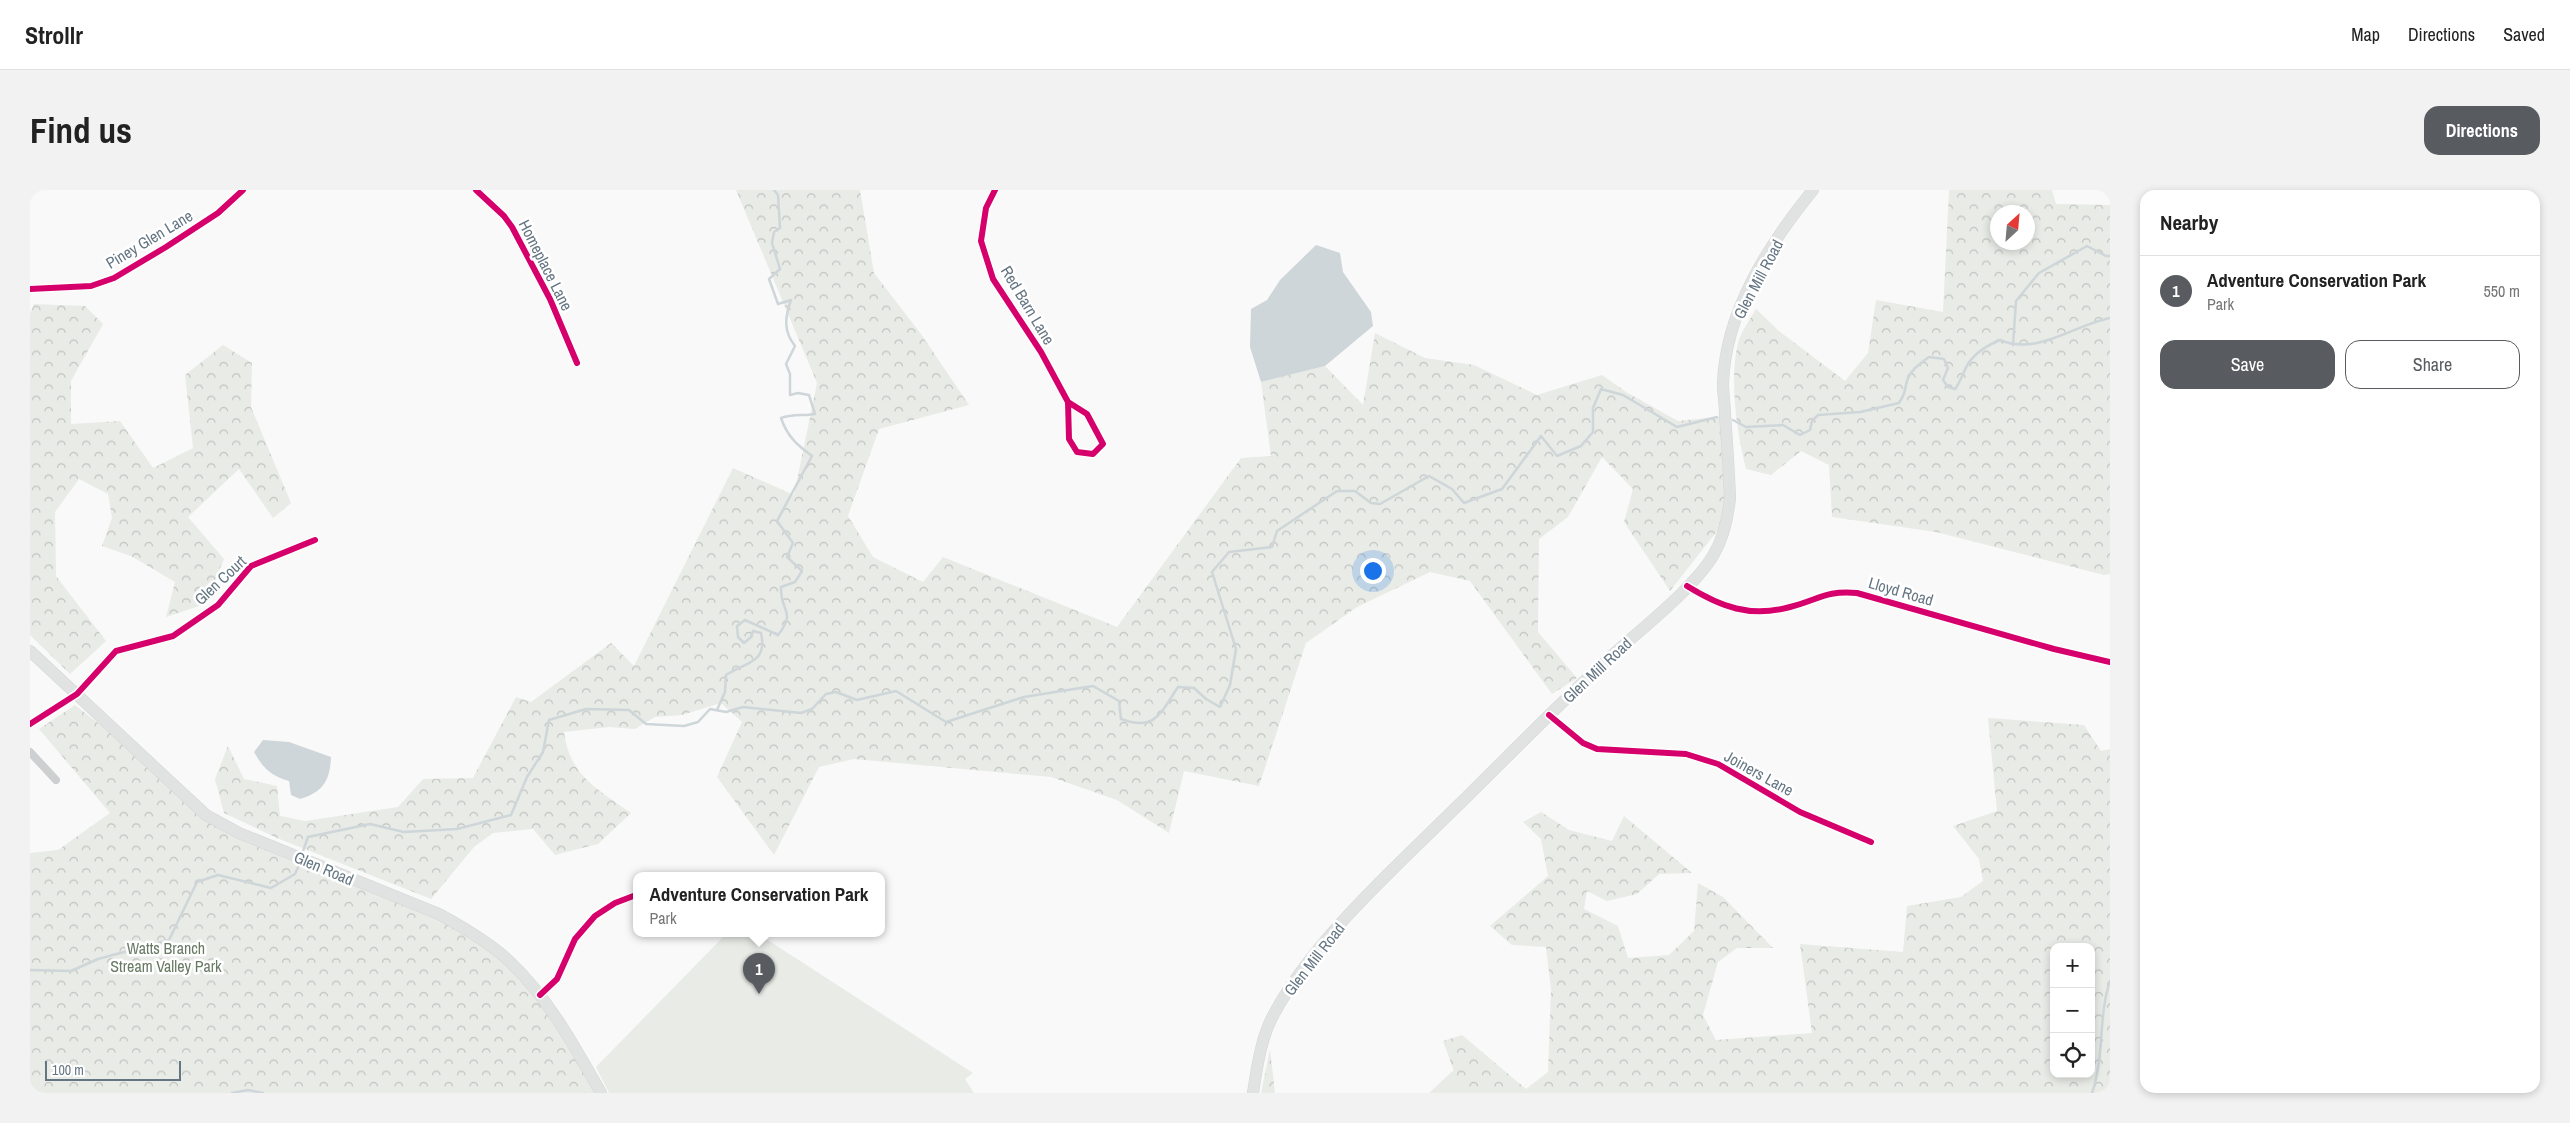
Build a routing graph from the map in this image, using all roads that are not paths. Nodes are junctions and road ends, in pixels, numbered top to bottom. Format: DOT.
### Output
graph roads {
  1 [pos="243,190"];
  2 [pos="476,190"];
  3 [pos="995,190"];
  4 [pos="1814,190"];
  5 [pos="30,289"];
  6 [pos="577,363"];
  7 [pos="1068,402"];
  8 [pos="315,540"];
  9 [pos="1687,586"];
  10 [pos="30,651"];
  11 [pos="2110,662"];
  12 [pos="77,694"];
  13 [pos="1550,715"];
  14 [pos="30,724"];
  15 [pos="30,752"];
  16 [pos="56,780"];
  17 [pos="1871,842"];
  18 [pos="633,896"];
  19 [pos="540,996"];
  20 [pos="601,1093"];
  21 [pos="1253,1093"];
  1 -- 5 [label="street, Piney Glen Lane"];
  2 -- 6 [label="street, Homeplace Lane"];
  3 -- 7 [label="street, Red Barn Lane"];
  4 -- 9 [label="main road, Glen Mill Road"];
  7 -- 7 [label="street, Red Barn Lane"];
  8 -- 12 [label="street, Glen Court"];
  9 -- 11 [label="street, Lloyd Road"];
  9 -- 13 [label="main road, Glen Mill Road"];
  10 -- 12 [label="main road, Glen Road"];
  12 -- 14 [label="street, Glen Court"];
  12 -- 19 [label="main road, Glen Road"];
  13 -- 17 [label="street, Joiners Lane"];
  13 -- 21 [label="main road, Glen Mill Road"];
  15 -- 16 [label="street"];
  18 -- 19 [label="street"];
  19 -- 20 [label="main road, Glen Road"];
}
